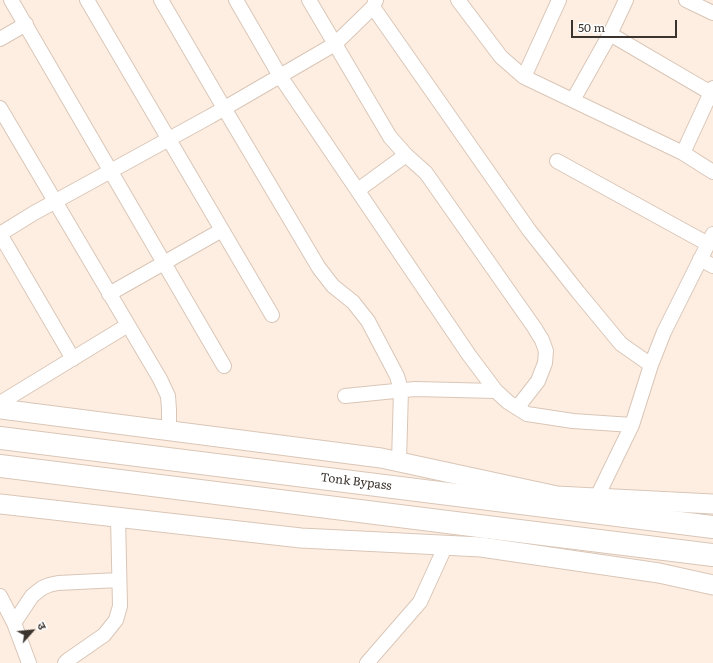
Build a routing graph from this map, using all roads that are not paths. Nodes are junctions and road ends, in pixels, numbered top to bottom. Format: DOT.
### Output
graph roads {
  1 [pos="11,0"];
  2 [pos="87,0"];
  3 [pos="161,0"];
  4 [pos="309,0"];
  5 [pos="458,0"];
  6 [pos="559,0"];
  7 [pos="626,0"];
  8 [pos="686,0"];
  9 [pos="242,2"];
  10 [pos="374,4"];
  11 [pos="469,6"];
  12 [pos="713,12"];
  13 [pos="26,24"];
  14 [pos="610,34"];
  15 [pos="0,39"];
  16 [pos="335,44"];
  17 [pos="280,76"];
  18 [pos="524,77"];
  19 [pos="712,90"];
  20 [pos="573,100"];
  21 [pos="0,108"];
  22 [pos="224,108"];
  23 [pos="168,139"];
  24 [pos="682,153"];
  25 [pos="406,155"];
  26 [pos="557,161"];
  27 [pos="110,170"];
  28 [pos="713,172"];
  29 [pos="358,190"];
  30 [pos="54,201"];
  31 [pos="222,230"];
  32 [pos="0,234"];
  33 [pos="710,239"];
  34 [pos="700,260"];
  35 [pos="164,263"];
  36 [pos="713,266"];
  37 [pos="109,294"];
  38 [pos="272,315"];
  39 [pos="128,325"];
  40 [pos="73,359"];
  41 [pos="651,365"];
  42 [pos="224,366"];
  43 [pos="401,390"];
  44 [pos="496,390"];
  45 [pos="345,396"];
  46 [pos="0,403"];
  47 [pos="517,408"];
  48 [pos="0,409"];
  49 [pos="632,424"];
  50 [pos="168,430"];
  51 [pos="0,438"];
  52 [pos="399,462"];
  53 [pos="0,466"];
  54 [pos="596,499"];
  55 [pos="0,504"];
  56 [pos="713,504"];
  57 [pos="118,517"];
  58 [pos="713,527"];
  59 [pos="446,545"];
  60 [pos="713,554"];
  61 [pos="119,580"];
  62 [pos="713,585"];
  63 [pos="0,596"];
  64 [pos="14,623"];
  65 [pos="29,663"];
  66 [pos="65,663"];
  67 [pos="367,663"];
  1 -- 13 [label="street"];
  2 -- 23 [label="street"];
  3 -- 22 [label="street"];
  4 -- 16 [label="street"];
  5 -- 11 [label="street"];
  6 -- 18 [label="street"];
  7 -- 14 [label="street"];
  8 -- 12 [label="street"];
  9 -- 17 [label="street"];
  10 -- 16 [label="street"];
  10 -- 41 [label="street"];
  11 -- 18 [label="street"];
  13 -- 15 [label="street"];
  13 -- 27 [label="street"];
  14 -- 19 [label="street"];
  14 -- 20 [label="street"];
  16 -- 17 [label="street"];
  16 -- 25 [label="street"];
  17 -- 22 [label="street"];
  17 -- 29 [label="street"];
  18 -- 20 [label="street"];
  19 -- 24 [label="street"];
  20 -- 24 [label="street"];
  21 -- 30 [label="street"];
  22 -- 23 [label="street"];
  22 -- 43 [label="street"];
  23 -- 27 [label="street"];
  23 -- 31 [label="street"];
  24 -- 28 [label="street"];
  25 -- 29 [label="street"];
  25 -- 47 [label="street"];
  26 -- 33 [label="street"];
  27 -- 30 [label="street"];
  27 -- 35 [label="street"];
  29 -- 44 [label="street"];
  30 -- 32 [label="street"];
  30 -- 37 [label="street"];
  31 -- 35 [label="street"];
  31 -- 38 [label="street"];
  32 -- 40 [label="street"];
  33 -- 34 [label="street"];
  34 -- 36 [label="street"];
  34 -- 41 [label="street"];
  35 -- 37 [label="street"];
  35 -- 42 [label="street"];
  37 -- 39 [label="street"];
  39 -- 40 [label="street"];
  39 -- 50 [label="street"];
  40 -- 46 [label="street"];
  41 -- 49 [label="street"];
  43 -- 44 [label="street"];
  43 -- 45 [label="street"];
  43 -- 52 [label="street"];
  44 -- 47 [label="street"];
  47 -- 49 [label="street"];
  48 -- 50 [label="street"];
  49 -- 54 [label="street"];
  50 -- 52 [label="street"];
  51 -- 58 [label="highway, Tonk Bypass"];
  52 -- 54 [label="street"];
  53 -- 60 [label="highway"];
  54 -- 56 [label="street"];
  55 -- 57 [label="street"];
  57 -- 59 [label="street"];
  57 -- 61 [label="street"];
  59 -- 62 [label="street"];
  59 -- 67 [label="street"];
  61 -- 64 [label="street"];
  61 -- 66 [label="street"];
  63 -- 64 [label="street"];
  64 -- 65 [label="street"];
}
